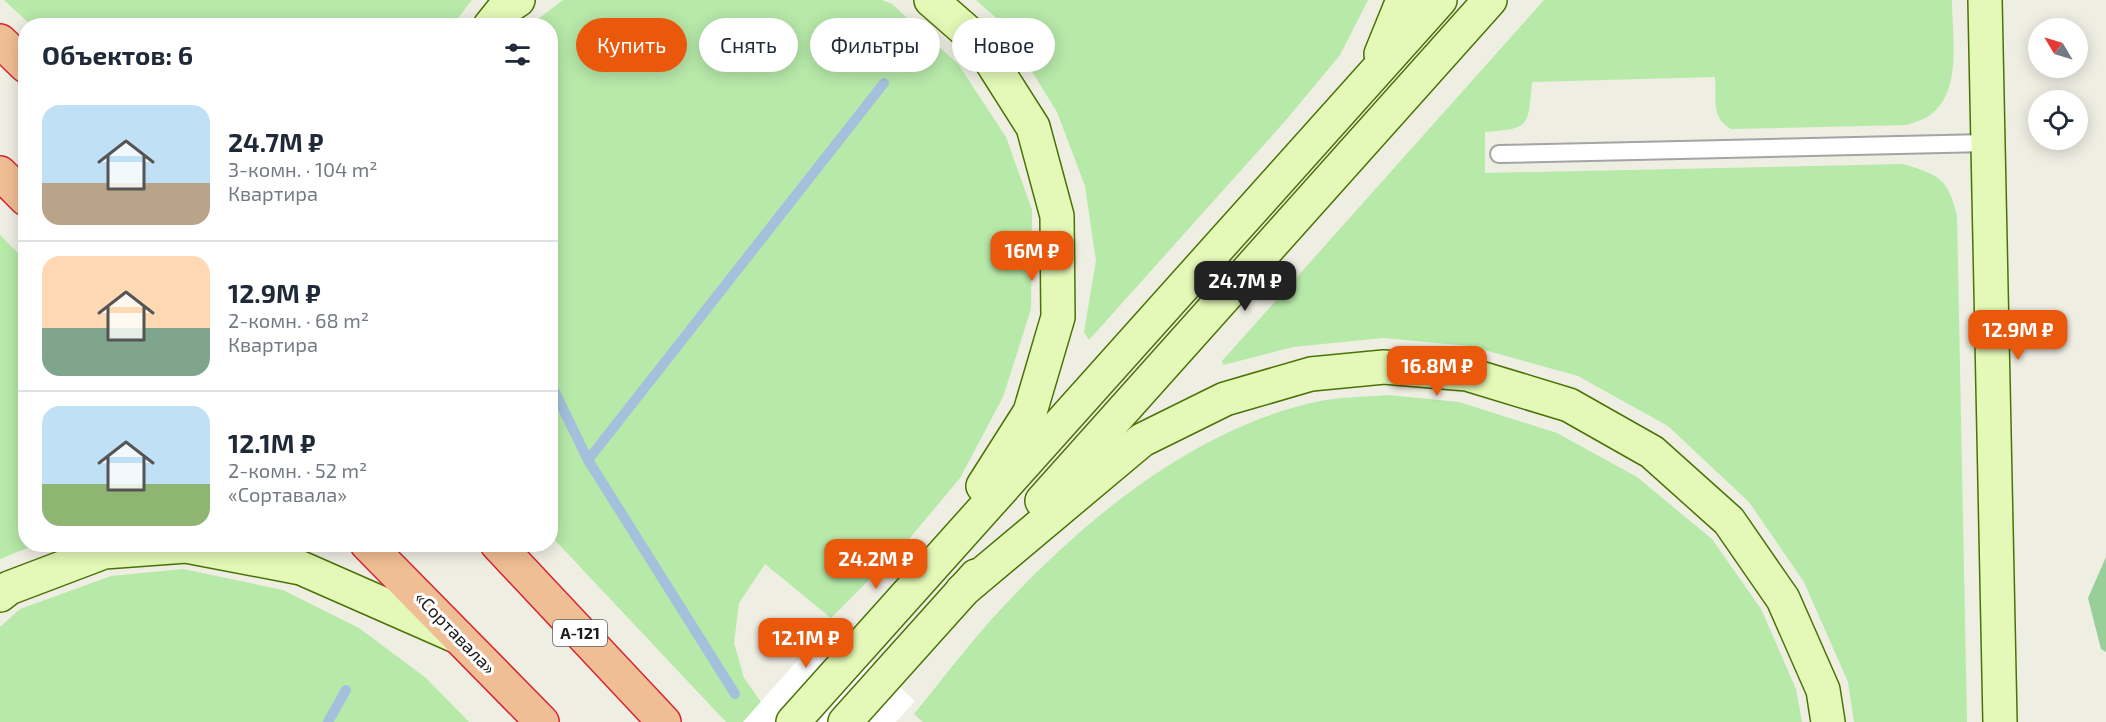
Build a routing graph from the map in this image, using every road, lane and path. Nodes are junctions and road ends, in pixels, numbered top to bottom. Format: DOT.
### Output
graph roads {
  1 [pos="518,0"];
  2 [pos="931,0"];
  3 [pos="1403,0"];
  4 [pos="1440,0"];
  5 [pos="1490,0"];
  6 [pos="1985,0"];
  7 [pos="496,18"];
  8 [pos="0,41"];
  9 [pos="18,58"];
  10 [pos="1373,74"];
  11 [pos="1988,143"];
  12 [pos="1499,154"];
  13 [pos="0,173"];
  14 [pos="18,191"];
  15 [pos="104,552"];
  16 [pos="217,552"];
  17 [pos="375,552"];
  18 [pos="504,552"];
  19 [pos="933,565"];
  20 [pos="962,591"];
  21 [pos="0,596"];
  22 [pos="458,637"];
  23 [pos="542,722"];
  24 [pos="664,722"];
  25 [pos="793,722"];
  26 [pos="845,722"];
  27 [pos="1828,722"];
  28 [pos="2000,722"];
  1 -- 7 [label="main road"];
  2 -- 19 [label="main road"];
  3 -- 10 [label="main road"];
  4 -- 10 [label="main road"];
  5 -- 20 [label="main road"];
  6 -- 11 [label="main road"];
  8 -- 9 [label="highway"];
  10 -- 19 [label="main road"];
  11 -- 12 [label="lane"];
  11 -- 28 [label="main road"];
  13 -- 14 [label="highway"];
  15 -- 21 [label="main road"];
  16 -- 22 [label="main road"];
  17 -- 22 [label="highway, «Сортавала»"];
  18 -- 24 [label="highway, А-121"];
  19 -- 25 [label="main road"];
  20 -- 26 [label="main road"];
  20 -- 27 [label="main road"];
  22 -- 23 [label="highway, «Сортавала»"];
}
